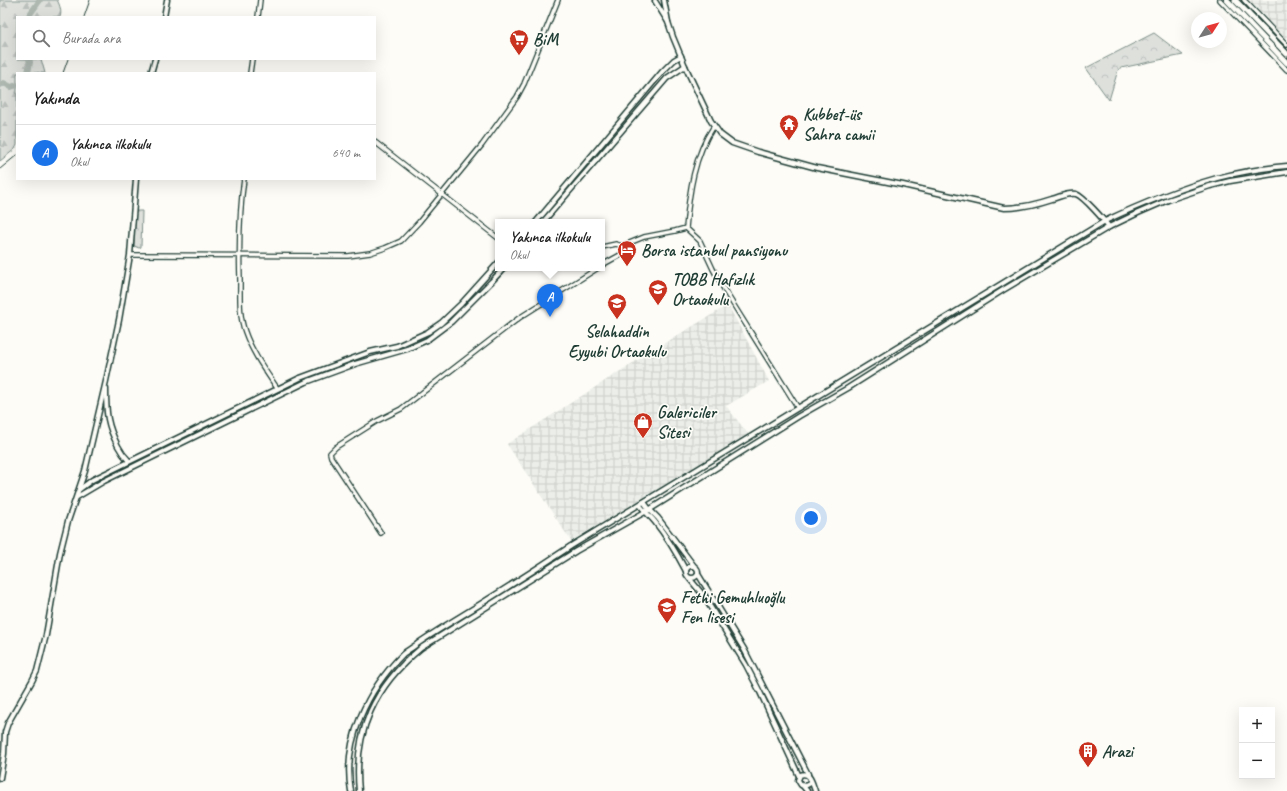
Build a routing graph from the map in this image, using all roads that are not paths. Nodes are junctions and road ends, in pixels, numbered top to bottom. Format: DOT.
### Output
graph roads {
  1 [pos="167,0"];
  2 [pos="260,0"];
  3 [pos="558,0"];
  4 [pos="656,0"];
  5 [pos="664,0"];
  6 [pos="1220,0"];
  7 [pos="1227,0"];
  8 [pos="1235,0"];
  9 [pos="1244,0"];
  10 [pos="164,16"];
  11 [pos="258,16"];
  12 [pos="1240,21"];
  13 [pos="668,22"];
  14 [pos="1264,38"];
  15 [pos="1287,45"];
  16 [pos="1287,54"];
  17 [pos="681,56"];
  18 [pos="155,60"];
  19 [pos="252,60"];
  20 [pos="1287,63"];
  21 [pos="685,66"];
  22 [pos="1287,70"];
  23 [pos="151,72"];
  24 [pos="250,72"];
  25 [pos="714,126"];
  26 [pos="376,143"];
  27 [pos="1287,166"];
  28 [pos="1287,172"];
  29 [pos="136,180"];
  30 [pos="244,180"];
  31 [pos="442,194"];
  32 [pos="539,219"];
  33 [pos="546,219"];
  34 [pos="1105,221"];
  35 [pos="1109,227"];
  36 [pos="686,228"];
  37 [pos="495,236"];
  38 [pos="605,246"];
  39 [pos="622,246"];
  40 [pos="130,255"];
  41 [pos="239,255"];
  42 [pos="605,264"];
  43 [pos="495,266"];
  44 [pos="501,271"];
  45 [pos="593,271"];
  46 [pos="106,380"];
  47 [pos="276,388"];
  48 [pos="798,408"];
  49 [pos="129,461"];
  50 [pos="79,489"];
  51 [pos="76,498"];
  52 [pos="644,502"];
  53 [pos="640,505"];
  54 [pos="649,509"];
  55 [pos="644,512"];
  56 [pos="381,533"];
  57 [pos="694,566"];
  58 [pos="686,571"];
  59 [pos="698,574"];
  60 [pos="689,578"];
  61 [pos="808,774"];
  62 [pos="799,776"];
  63 [pos="0,778"];
  64 [pos="810,780"];
  65 [pos="803,786"];
  66 [pos="351,791"];
  67 [pos="359,791"];
  68 [pos="807,791"];
  69 [pos="815,791"];
  1 -- 10 [label="main road"];
  2 -- 11 [label="street"];
  3 -- 31 [label="street"];
  4 -- 13 [label="main road"];
  5 -- 13 [label="main road"];
  6 -- 12 [label="street"];
  7 -- 14 [label="highway"];
  8 -- 16 [label="highway"];
  9 -- 15 [label="street"];
  12 -- 14 [label="street"];
  12 -- 22 [label="street"];
  13 -- 17 [label="main road"];
  14 -- 20 [label="highway"];
  17 -- 21 [label="main road"];
  17 -- 32 [label="main road"];
  18 -- 23 [label="main road"];
  19 -- 24 [label="street"];
  21 -- 25 [label="main road"];
  21 -- 33 [label="main road"];
  25 -- 34 [label="main road"];
  25 -- 36 [label="street"];
  26 -- 31 [label="street"];
  27 -- 34 [label="main road"];
  28 -- 35 [label="main road"];
  29 -- 40 [label="main road"];
  30 -- 41 [label="street"];
  31 -- 37 [label="street"];
  31 -- 41 [label="street"];
  34 -- 35 [label="main road"];
  34 -- 48 [label="main road"];
  35 -- 54 [label="main road"];
  36 -- 39 [label="street"];
  36 -- 48 [label="street"];
  38 -- 39 [label="street"];
  39 -- 42 [label="street"];
  40 -- 41 [label="street"];
  40 -- 46 [label="main road"];
  41 -- 47 [label="street"];
  43 -- 47 [label="main road"];
  44 -- 51 [label="main road"];
  45 -- 56 [label="street"];
  46 -- 49 [label="main road"];
  46 -- 50 [label="main road"];
  47 -- 49 [label="main road"];
  48 -- 52 [label="main road"];
  49 -- 50 [label="main road"];
  50 -- 51 [label="main road"];
  51 -- 63 [label="main road"];
  52 -- 53 [label="main road"];
  52 -- 54 [label="main road"];
  53 -- 55 [label="main road"];
  53 -- 66 [label="main road"];
  54 -- 55 [label="main road"];
  54 -- 57 [label="main road"];
  55 -- 58 [label="main road"];
  55 -- 67 [label="main road"];
  57 -- 58 [label="main road"];
  57 -- 59 [label="main road"];
  58 -- 60 [label="main road"];
  59 -- 60 [label="main road"];
  59 -- 61 [label="main road"];
  60 -- 62 [label="main road"];
  61 -- 62 [label="main road"];
  61 -- 64 [label="main road"];
  62 -- 65 [label="main road"];
  64 -- 65 [label="main road"];
  64 -- 69 [label="main road"];
  65 -- 68 [label="main road"];
}
